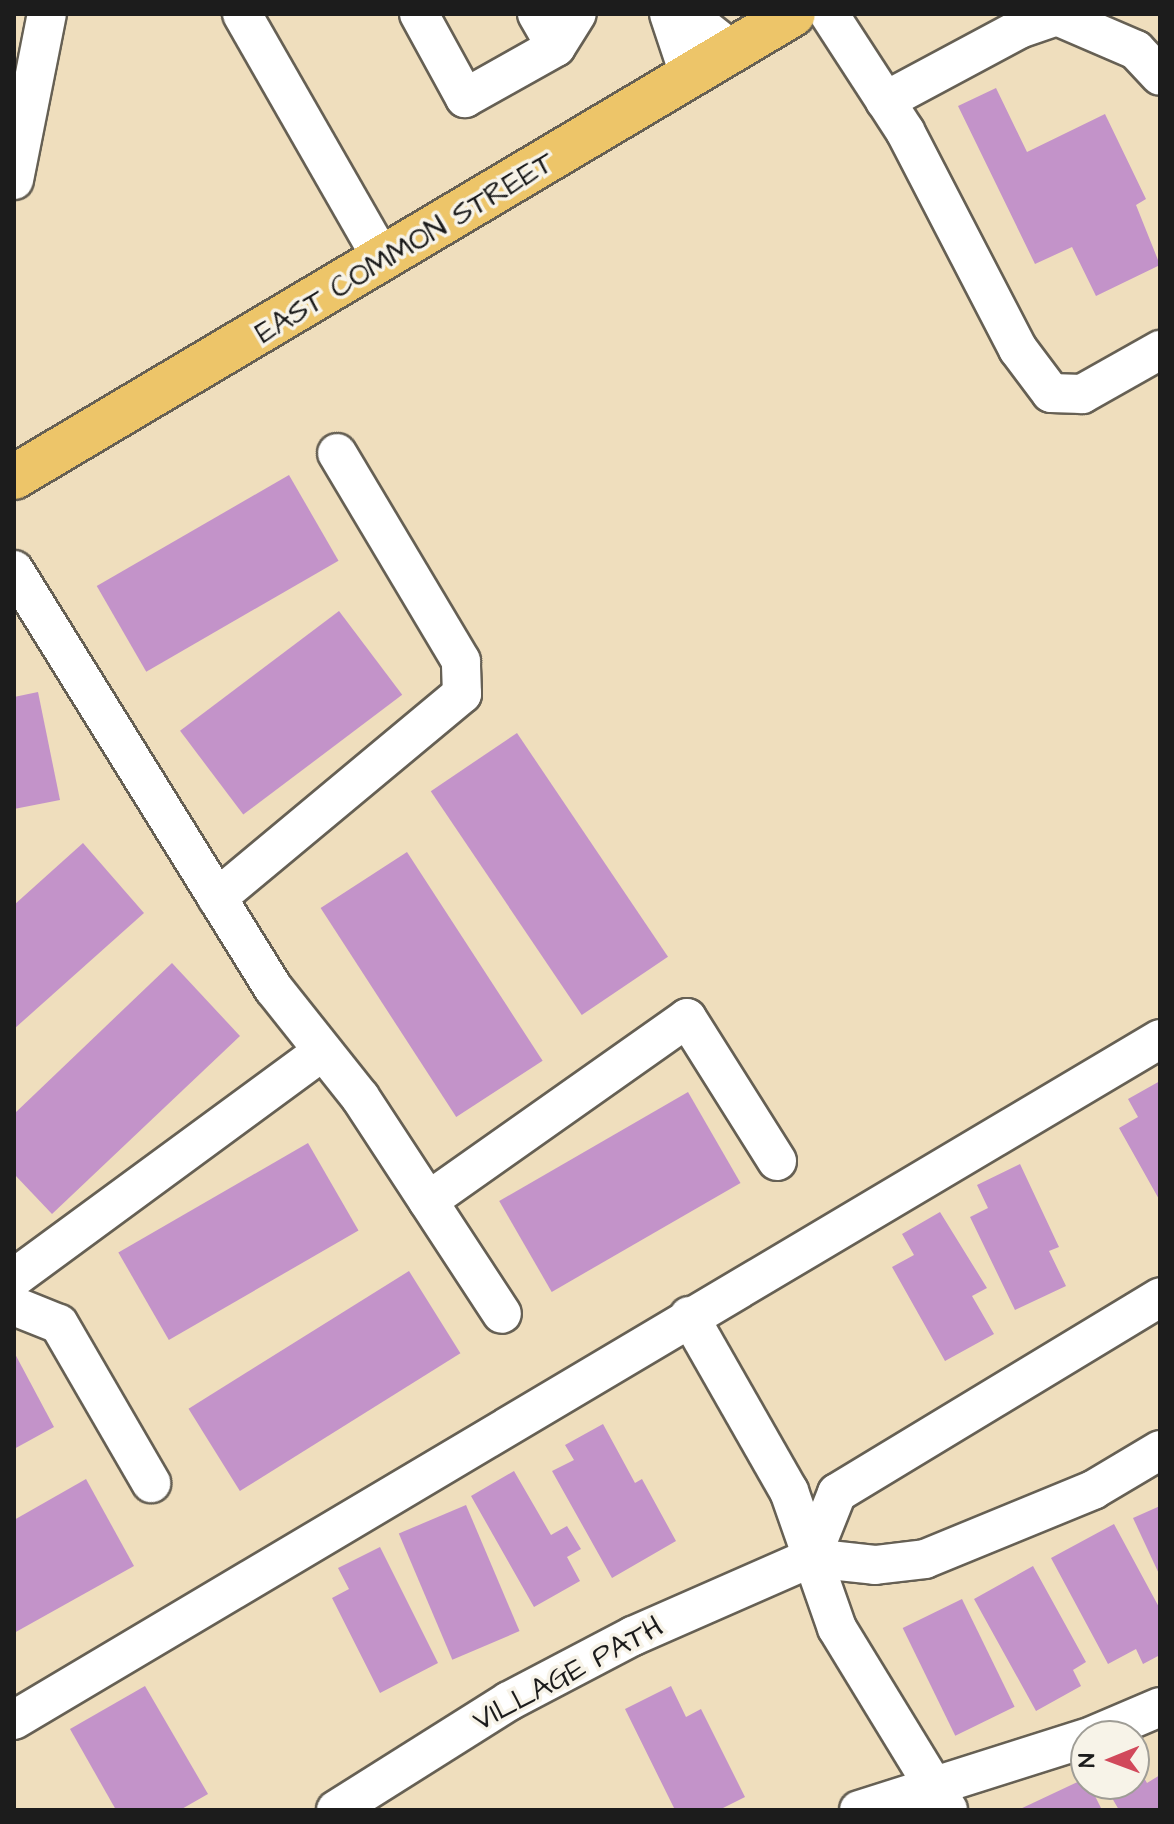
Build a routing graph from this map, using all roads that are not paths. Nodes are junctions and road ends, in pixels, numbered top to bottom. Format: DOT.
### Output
graph roads {
  1 [pos="47,14"];
  2 [pos="242,14"];
  3 [pos="419,14"];
  4 [pos="537,14"];
  5 [pos="577,14"];
  6 [pos="669,14"];
  7 [pos="686,14"];
  8 [pos="793,14"];
  9 [pos="829,14"];
  10 [pos="556,47"];
  11 [pos="733,51"];
  12 [pos="1160,76"];
  13 [pos="690,77"];
  14 [pos="885,101"];
  15 [pos="15,172"];
  16 [pos="383,260"];
  17 [pos="1160,350"];
  18 [pos="337,453"];
  19 [pos="14,477"];
  20 [pos="14,570"];
  21 [pos="217,898"];
  22 [pos="1160,1039"];
  23 [pos="323,1051"];
  24 [pos="777,1161"];
  25 [pos="428,1201"];
  26 [pos="14,1278"];
  27 [pos="1160,1297"];
  28 [pos="14,1306"];
  29 [pos="502,1314"];
  30 [pos="689,1316"];
  31 [pos="1160,1450"];
  32 [pos="151,1483"];
  33 [pos="811,1558"];
  34 [pos="1160,1707"];
  35 [pos="14,1720"];
  36 [pos="1129,1720"];
  37 [pos="1070,1744"];
  38 [pos="940,1798"];
  39 [pos="336,1810"];
  40 [pos="859,1810"];
  1 -- 15 [label="street"];
  2 -- 16 [label="street"];
  3 -- 10 [label="street"];
  4 -- 10 [label="street"];
  5 -- 10 [label="street"];
  6 -- 13 [label="street"];
  7 -- 11 [label="street"];
  8 -- 11 [label="main road, EAST COMMON STREET"];
  9 -- 14 [label="street"];
  11 -- 13 [label="main road, EAST COMMON STREET"];
  12 -- 14 [label="street"];
  13 -- 16 [label="main road, EAST COMMON STREET"];
  14 -- 17 [label="street"];
  16 -- 19 [label="main road, EAST COMMON STREET"];
  18 -- 21 [label="street"];
  20 -- 21 [label="street"];
  21 -- 23 [label="street"];
  22 -- 30 [label="street"];
  23 -- 25 [label="street"];
  23 -- 26 [label="street"];
  24 -- 25 [label="street"];
  25 -- 29 [label="street"];
  27 -- 33 [label="street"];
  28 -- 32 [label="street"];
  30 -- 33 [label="street"];
  30 -- 35 [label="street"];
  31 -- 33 [label="street, VILLAGE PATH"];
  33 -- 38 [label="street"];
  33 -- 39 [label="street, VILLAGE PATH"];
  34 -- 36 [label="street"];
  37 -- 38 [label="street"];
  38 -- 40 [label="street"];
}
